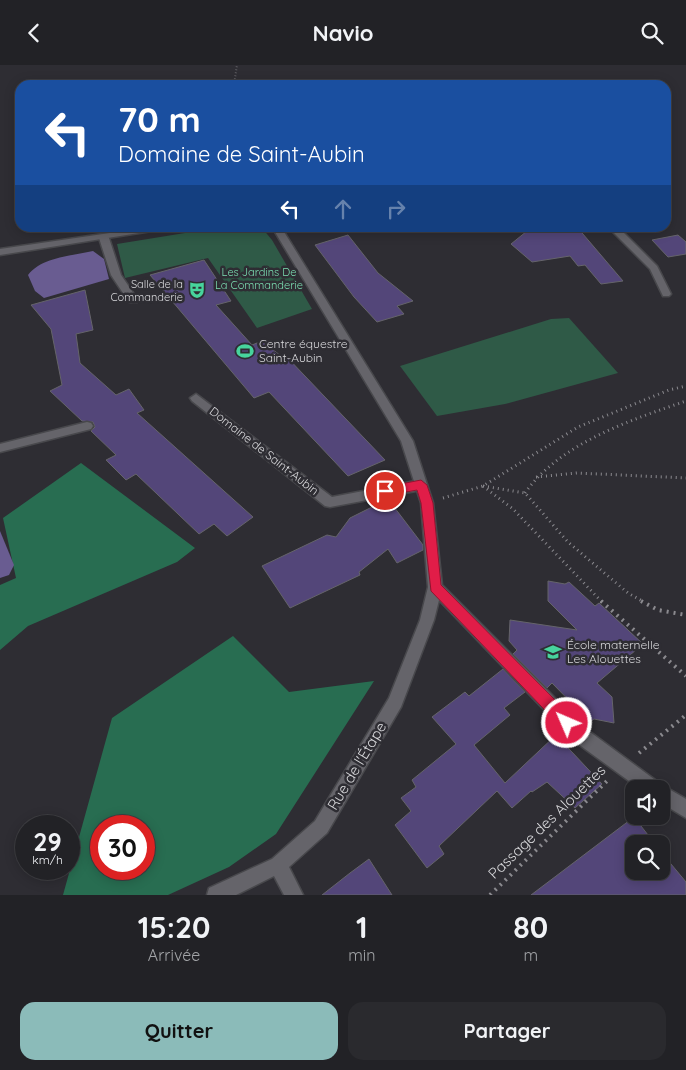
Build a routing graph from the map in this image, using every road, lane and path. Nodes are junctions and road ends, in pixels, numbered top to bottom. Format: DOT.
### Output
graph roads {
  1 [pos="237,65"];
  2 [pos="235,80"];
  3 [pos="142,232"];
  4 [pos="279,232"];
  5 [pos="617,232"];
  6 [pos="104,238"];
  7 [pos="0,252"];
  8 [pos="666,294"];
  9 [pos="133,300"];
  10 [pos="686,386"];
  11 [pos="196,398"];
  12 [pos="686,401"];
  13 [pos="87,427"];
  14 [pos="0,448"];
  15 [pos="536,477"];
  16 [pos="686,478"];
  17 [pos="421,485"];
  18 [pos="483,486"];
  19 [pos="525,493"];
  20 [pos="427,503"];
  21 [pos="435,587"];
  22 [pos="686,615"];
  23 [pos="686,677"];
  24 [pos="686,715"];
  25 [pos="622,767"];
  26 [pos="642,780"];
  27 [pos="670,799"];
  28 [pos="686,809"];
  29 [pos="278,865"];
  30 [pos="216,895"];
  31 [pos="294,895"];
  32 [pos="490,895"];
  1 -- 2 [label="path"];
  3 -- 6 [label="street"];
  4 -- 17 [label="street, Rue de l'Étape"];
  5 -- 8 [label="street"];
  6 -- 7 [label="street"];
  6 -- 9 [label="street"];
  10 -- 18 [label="path"];
  11 -- 17 [label="street, Domaine de Saint-Aubin"];
  12 -- 15 [label="path"];
  13 -- 14 [label="street"];
  15 -- 16 [label="path"];
  15 -- 19 [label="path"];
  17 -- 20 [label="street, Rue de l'Étape"];
  18 -- 19 [label="path"];
  18 -- 20 [label="path"];
  18 -- 23 [label="path"];
  19 -- 22 [label="path"];
  20 -- 21 [label="street, Rue de l'Étape"];
  21 -- 25 [label="street"];
  21 -- 29 [label="street, Rue de l'Étape"];
  24 -- 25 [label="path, Passage des Alouettes"];
  25 -- 26 [label="street"];
  25 -- 32 [label="path, Passage des Alouettes"];
  27 -- 28 [label="street"];
  29 -- 30 [label="street, Rue de l'Étape"];
  29 -- 31 [label="street"];
}
